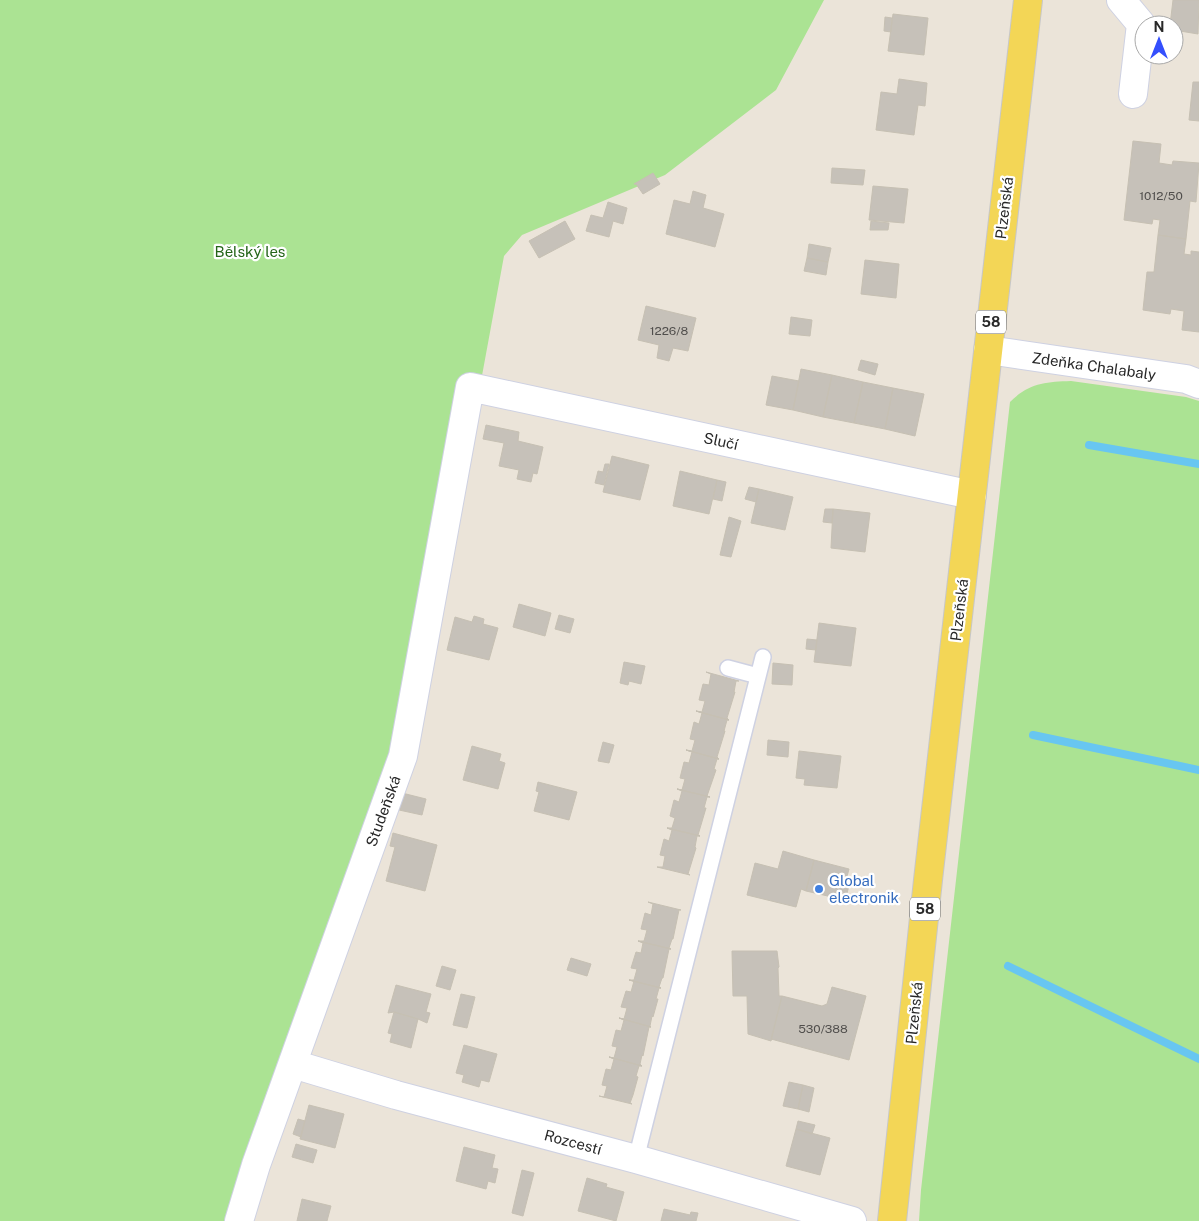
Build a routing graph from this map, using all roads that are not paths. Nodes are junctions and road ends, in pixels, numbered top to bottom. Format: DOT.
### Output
graph roads {
  1 [pos="1028,0"];
  2 [pos="1121,0"];
  3 [pos="1133,94"];
  4 [pos="988,350"];
  5 [pos="1199,384"];
  6 [pos="470,387"];
  7 [pos="972,495"];
  8 [pos="764,657"];
  9 [pos="728,668"];
  10 [pos="758,676"];
  11 [pos="293,1064"];
  12 [pos="636,1159"];
  13 [pos="239,1221"];
  14 [pos="852,1221"];
  15 [pos="892,1221"];
  1 -- 4 [label="main road, Plzeňská / 58"];
  2 -- 3 [label="street"];
  4 -- 5 [label="street, Zdeňka Chalabaly"];
  4 -- 7 [label="main road, Plzeňská / 58"];
  6 -- 7 [label="street, Slučí"];
  6 -- 11 [label="street, Studeňská"];
  7 -- 15 [label="main road, Plzeňská / 58"];
  8 -- 10 [label="lane"];
  9 -- 10 [label="lane"];
  10 -- 12 [label="lane"];
  11 -- 12 [label="street, Rozcestí"];
  11 -- 13 [label="street, Studeňská"];
  12 -- 14 [label="street, Rozcestí"];
}
